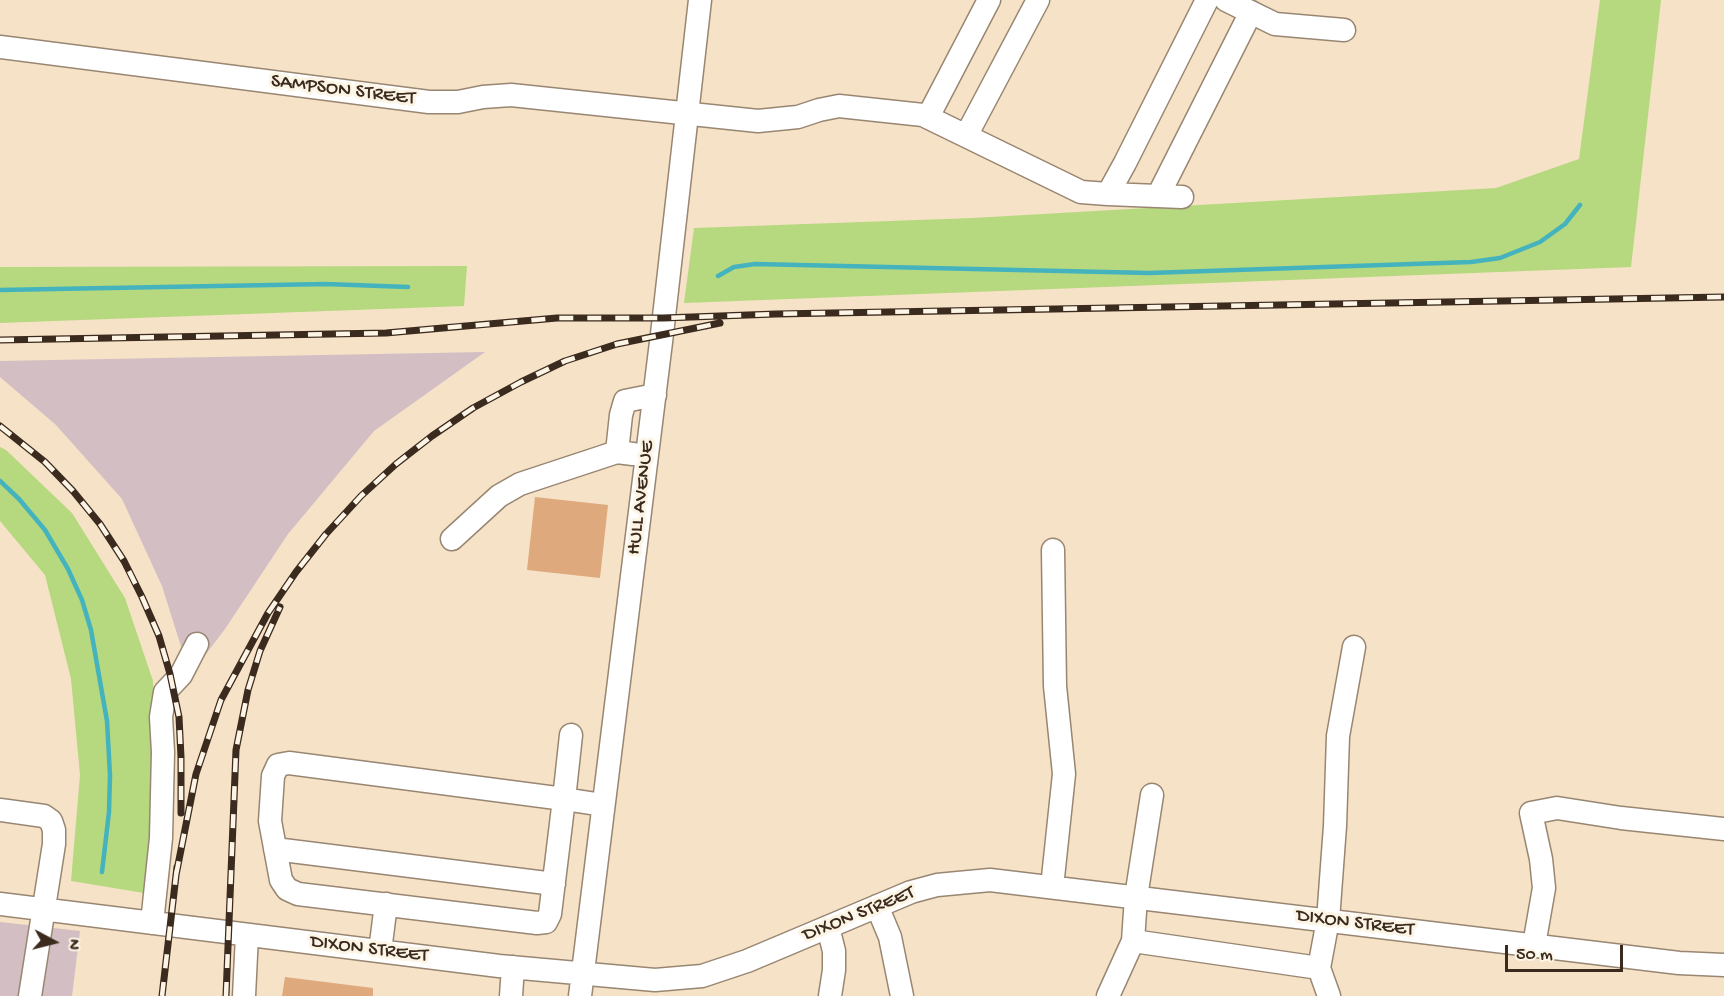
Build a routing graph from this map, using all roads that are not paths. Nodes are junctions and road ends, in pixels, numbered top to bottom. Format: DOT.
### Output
graph roads {
  1 [pos="700,0"];
  2 [pos="989,0"];
  3 [pos="1038,0"];
  4 [pos="1208,0"];
  5 [pos="1226,0"];
  6 [pos="1251,12"];
  7 [pos="1344,30"];
  8 [pos="0,47"];
  9 [pos="686,115"];
  10 [pos="928,117"];
  11 [pos="966,136"];
  12 [pos="1108,194"];
  13 [pos="1158,196"];
  14 [pos="1182,197"];
  15 [pos="655,395"];
  16 [pos="618,452"];
  17 [pos="647,457"];
  18 [pos="452,539"];
  19 [pos="1053,550"];
  20 [pos="197,644"];
  21 [pos="1354,647"];
  22 [pos="571,735"];
  23 [pos="1152,795"];
  24 [pos="564,799"];
  25 [pos="603,805"];
  26 [pos="0,810"];
  27 [pos="1724,829"];
  28 [pos="275,849"];
  29 [pos="554,884"];
  30 [pos="1052,887"];
  31 [pos="1136,897"];
  32 [pos="0,904"];
  33 [pos="386,904"];
  34 [pos="877,906"];
  35 [pos="44,910"];
  36 [pos="1328,920"];
  37 [pos="152,923"];
  38 [pos="828,927"];
  39 [pos="247,935"];
  40 [pos="1133,941"];
  41 [pos="1534,945"];
  42 [pos="380,951"];
  43 [pos="1724,965"];
  44 [pos="513,967"];
  45 [pos="1318,968"];
  46 [pos="581,985"];
  47 [pos="30,996"];
  48 [pos="244,996"];
  49 [pos="511,996"];
  50 [pos="830,996"];
  51 [pos="902,996"];
  52 [pos="1108,996"];
  53 [pos="1329,996"];
  1 -- 9 [label="street, HULL AVENUE"];
  2 -- 10 [label="street"];
  3 -- 11 [label="street"];
  4 -- 12 [label="street"];
  5 -- 6 [label="street"];
  6 -- 7 [label="street"];
  6 -- 13 [label="street"];
  8 -- 9 [label="street, SAMPSON STREET"];
  9 -- 10 [label="street, SAMPSON STREET"];
  9 -- 15 [label="street, HULL AVENUE"];
  10 -- 11 [label="street, SAMPSON STREET"];
  11 -- 12 [label="street, SAMPSON STREET"];
  12 -- 13 [label="street, SAMPSON STREET"];
  13 -- 14 [label="street, SAMPSON STREET"];
  15 -- 16 [label="street"];
  15 -- 17 [label="street, HULL AVENUE"];
  16 -- 17 [label="street"];
  16 -- 18 [label="street"];
  17 -- 25 [label="street, HULL AVENUE"];
  19 -- 30 [label="street"];
  20 -- 37 [label="street"];
  21 -- 36 [label="street"];
  22 -- 24 [label="street"];
  23 -- 31 [label="street"];
  24 -- 25 [label="street"];
  24 -- 28 [label="street"];
  24 -- 29 [label="street"];
  25 -- 46 [label="street, HULL AVENUE"];
  26 -- 35 [label="street"];
  27 -- 41 [label="street"];
  28 -- 29 [label="street"];
  28 -- 33 [label="street"];
  29 -- 33 [label="street"];
  30 -- 31 [label="street, DIXON STREET"];
  30 -- 34 [label="street, DIXON STREET"];
  31 -- 36 [label="street, DIXON STREET"];
  31 -- 40 [label="street"];
  32 -- 35 [label="street, DIXON STREET"];
  33 -- 42 [label="street"];
  34 -- 38 [label="street, DIXON STREET"];
  34 -- 51 [label="street"];
  35 -- 37 [label="street, DIXON STREET"];
  35 -- 47 [label="street"];
  36 -- 41 [label="street, DIXON STREET"];
  36 -- 45 [label="street"];
  37 -- 39 [label="street, DIXON STREET"];
  38 -- 46 [label="street, DIXON STREET"];
  38 -- 50 [label="street"];
  39 -- 42 [label="street, DIXON STREET"];
  39 -- 48 [label="street"];
  40 -- 45 [label="street"];
  40 -- 52 [label="street"];
  41 -- 43 [label="street, DIXON STREET"];
  42 -- 44 [label="street, DIXON STREET"];
  44 -- 46 [label="street, DIXON STREET"];
  44 -- 49 [label="street"];
  45 -- 53 [label="street"];
}
